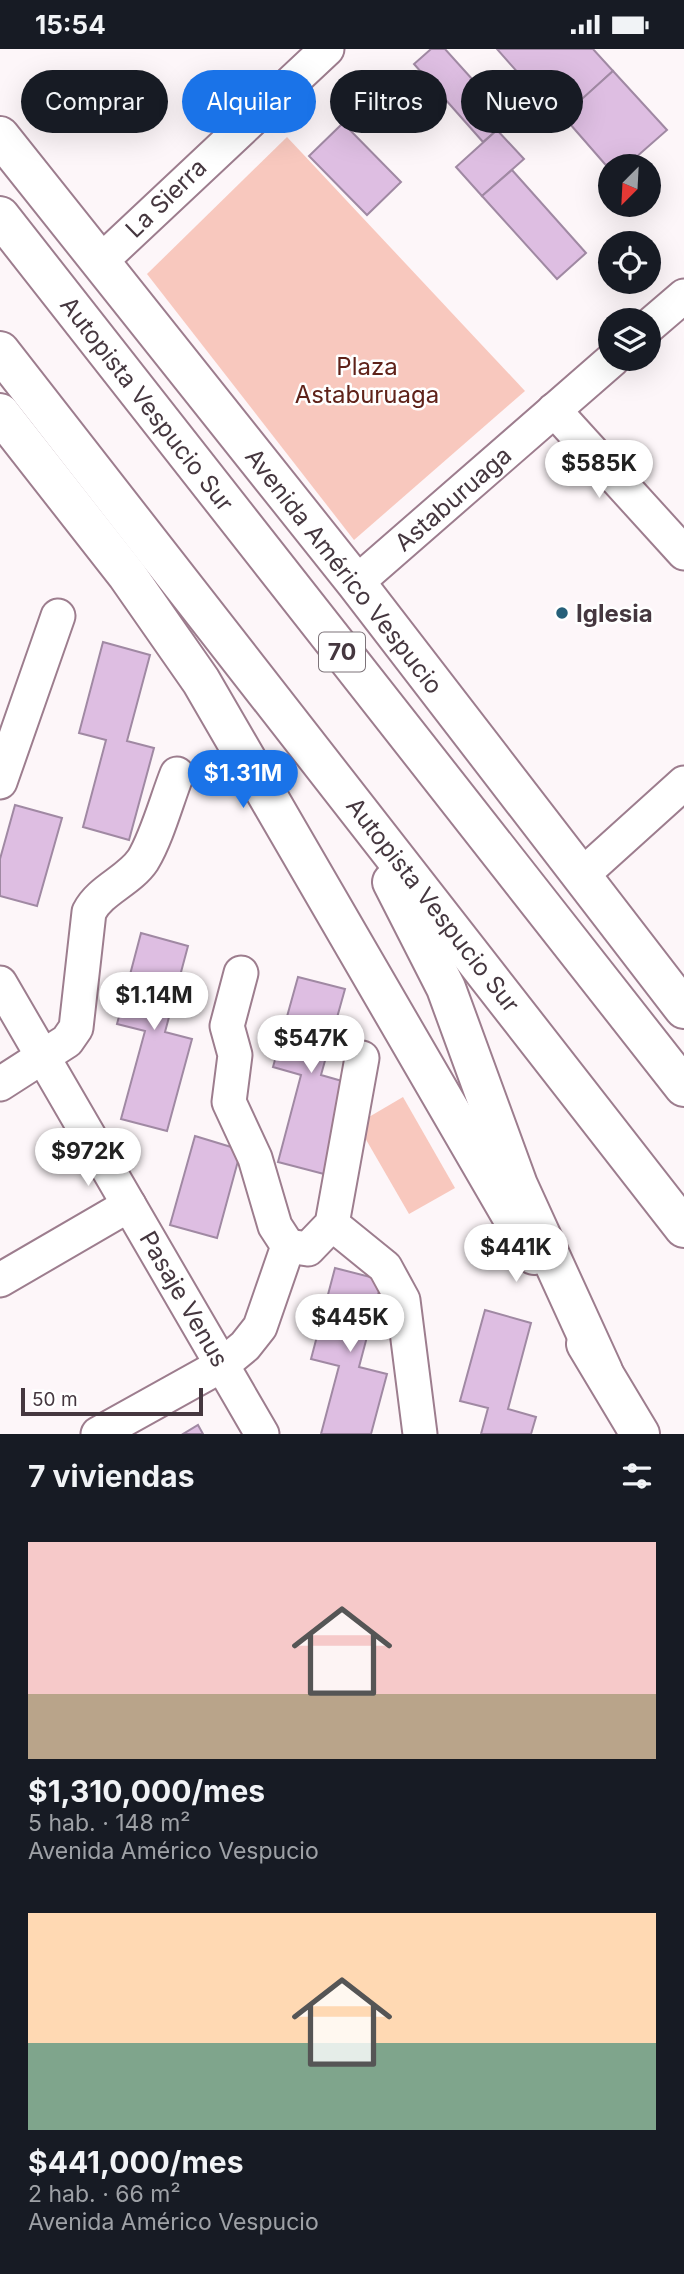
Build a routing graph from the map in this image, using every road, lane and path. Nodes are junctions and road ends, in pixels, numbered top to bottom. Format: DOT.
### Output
graph roads {
  1 [pos="327,49"];
  2 [pos="0,136"];
  3 [pos="0,216"];
  4 [pos="100,262"];
  5 [pos="684,296"];
  6 [pos="661,316"];
  7 [pos="0,351"];
  8 [pos="599,371"];
  9 [pos="554,410"];
  10 [pos="7,427"];
  11 [pos="684,552"];
  12 [pos="356,583"];
  13 [pos="58,616"];
  14 [pos="177,774"];
  15 [pos="0,782"];
  16 [pos="684,783"];
  17 [pos="346,794"];
  18 [pos="581,876"];
  19 [pos="241,973"];
  20 [pos="0,983"];
  21 [pos="684,1009"];
  22 [pos="43,1058"];
  23 [pos="362,1058"];
  24 [pos="0,1084"];
  25 [pos="684,1087"];
  26 [pos="129,1205"];
  27 [pos="332,1224"];
  28 [pos="684,1229"];
  29 [pos="288,1246"];
  30 [pos="0,1280"];
  31 [pos="222,1365"];
  32 [pos="603,1371"];
  33 [pos="98,1434"];
  34 [pos="262,1434"];
  35 [pos="420,1434"];
  36 [pos="640,1434"];
  1 -- 4 [label="street, La Sierra"];
  2 -- 4 [label="main road, Avenida Américo Vespucio"];
  3 -- 25 [label="main road, Autopista Vespucio Sur / 70"];
  4 -- 12 [label="main road, Avenida Américo Vespucio"];
  5 -- 6 [label="street"];
  7 -- 17 [label="main road, Autopista Vespucio Sur"];
  8 -- 9 [label="street, Astaburuaga"];
  9 -- 11 [label="street"];
  9 -- 12 [label="street, Astaburuaga"];
  10 -- 32 [label="main road"];
  12 -- 18 [label="main road, Avenida Américo Vespucio"];
  13 -- 15 [label="street"];
  14 -- 22 [label="street"];
  16 -- 18 [label="street"];
  17 -- 28 [label="main road, Autopista Vespucio Sur"];
  17 -- 32 [label="main road"];
  18 -- 21 [label="main road, Avenida Américo Vespucio"];
  19 -- 29 [label="street"];
  20 -- 22 [label="street, Pasaje Venus"];
  22 -- 24 [label="street"];
  22 -- 26 [label="street, Pasaje Venus"];
  23 -- 27 [label="street"];
  26 -- 30 [label="street"];
  26 -- 31 [label="street, Pasaje Venus"];
  27 -- 29 [label="street"];
  27 -- 35 [label="street"];
  29 -- 31 [label="street"];
  31 -- 33 [label="street"];
  31 -- 34 [label="street, Pasaje Venus"];
  32 -- 36 [label="main road"];
}
